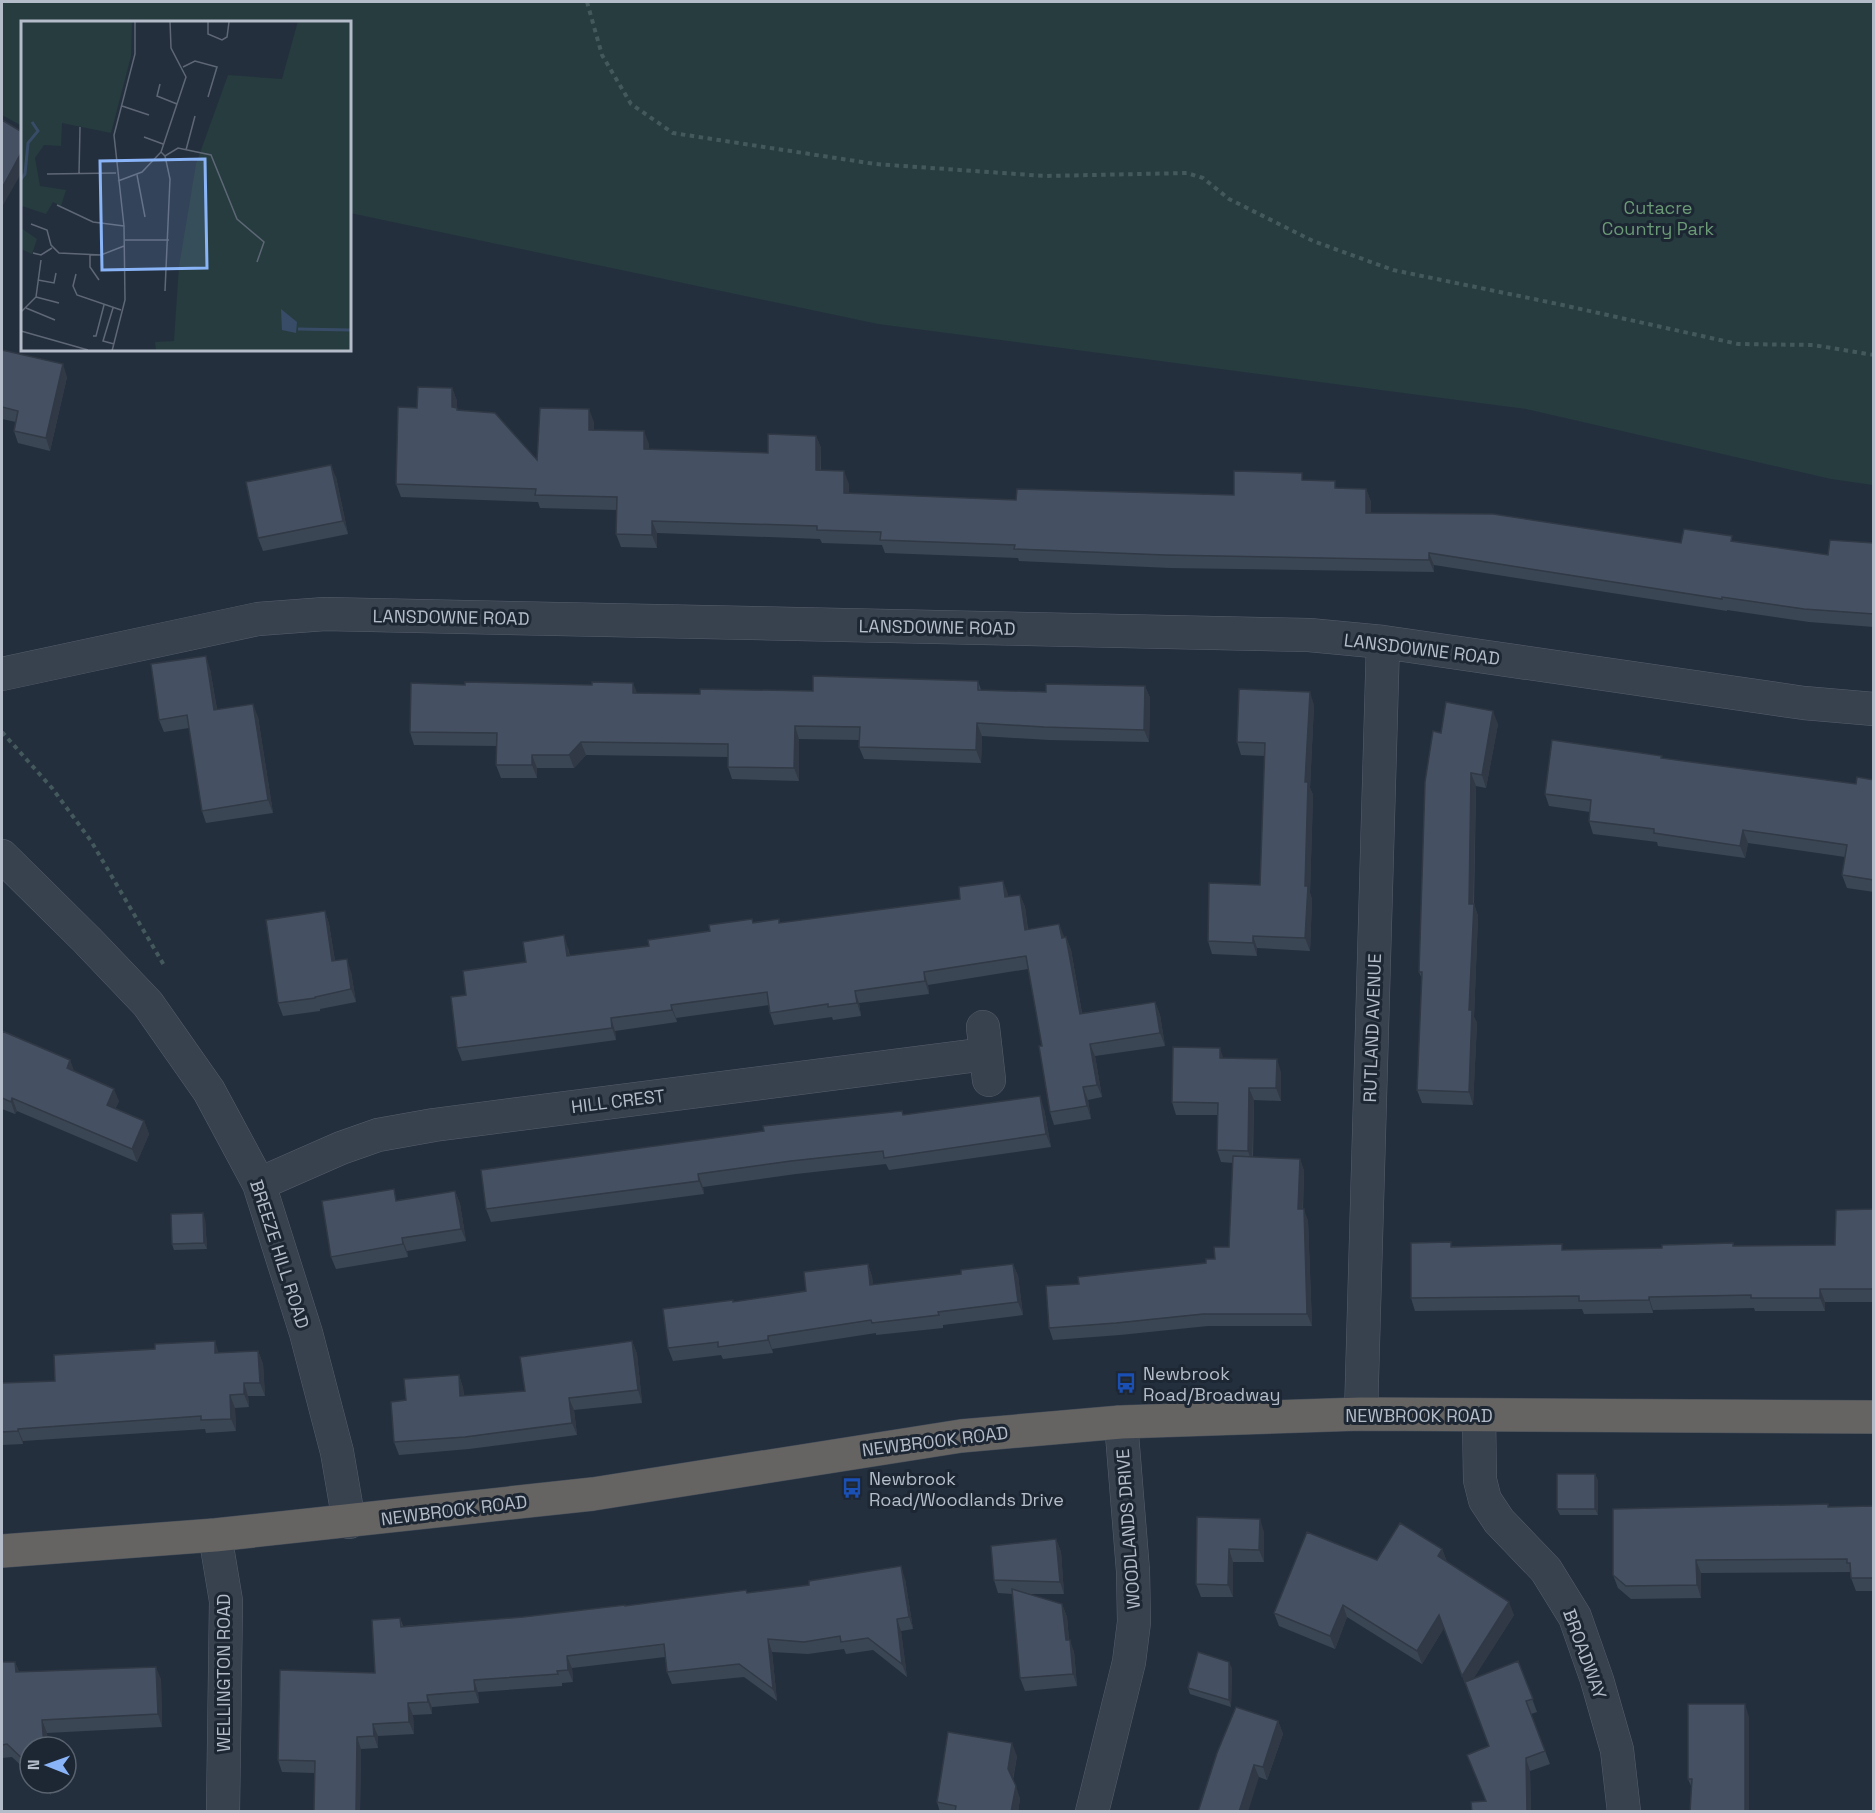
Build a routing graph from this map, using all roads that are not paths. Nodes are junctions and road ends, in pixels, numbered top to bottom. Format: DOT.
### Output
graph roads {
  1 [pos="1383,642"];
  2 [pos="2,674"];
  3 [pos="1874,709"];
  4 [pos="2,856"];
  5 [pos="986,1054"];
  6 [pos="259,1184"];
  7 [pos="1361,1414"];
  8 [pos="1479,1416"];
  9 [pos="1874,1418"];
  10 [pos="1121,1422"];
  11 [pos="350,1522"];
  12 [pos="215,1535"];
  13 [pos="2,1551"];
  14 [pos="223,1812"];
  15 [pos="1092,1812"];
  16 [pos="1624,1812"];
  1 -- 2 [label="street, LANSDOWNE ROAD"];
  1 -- 3 [label="street, LANSDOWNE ROAD"];
  1 -- 7 [label="street, RUTLAND AVENUE"];
  4 -- 6 [label="street, BREEZE HILL ROAD"];
  5 -- 6 [label="street, HILL CREST"];
  6 -- 11 [label="street, BREEZE HILL ROAD"];
  7 -- 8 [label="highway, NEWBROOK ROAD"];
  7 -- 10 [label="highway, NEWBROOK ROAD"];
  8 -- 9 [label="highway, NEWBROOK ROAD"];
  8 -- 16 [label="street, BROADWAY"];
  10 -- 11 [label="highway, NEWBROOK ROAD"];
  10 -- 15 [label="street, WOODLANDS DRIVE"];
  11 -- 12 [label="highway, NEWBROOK ROAD"];
  12 -- 13 [label="highway, NEWBROOK ROAD"];
  12 -- 14 [label="street, WELLINGTON ROAD"];
}
